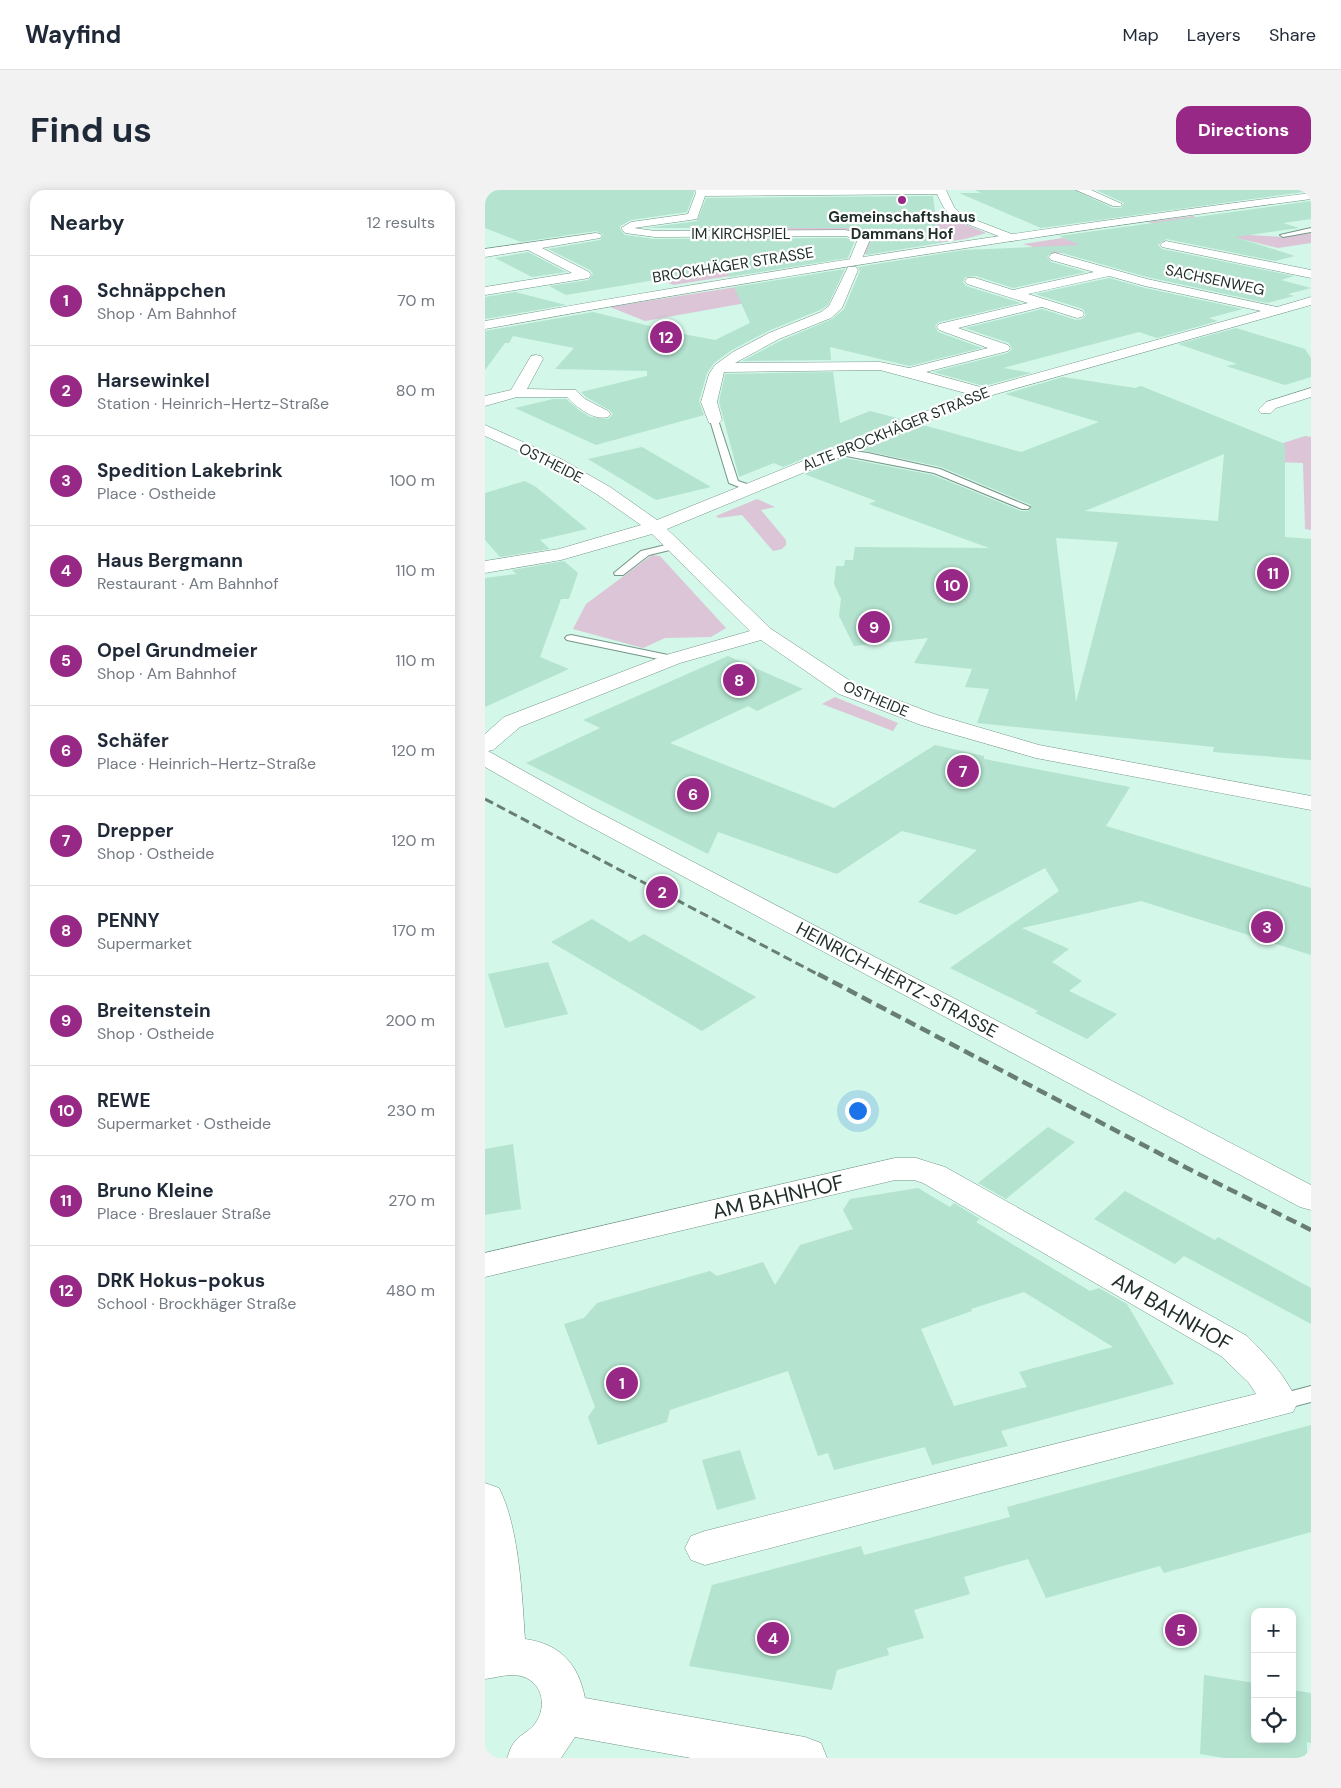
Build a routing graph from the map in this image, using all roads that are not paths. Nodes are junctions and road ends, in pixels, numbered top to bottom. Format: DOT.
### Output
graph roads {
  1 [pos="1081,190"];
  2 [pos="828,191"];
  3 [pos="940,191"];
  4 [pos="701,192"];
  5 [pos="1311,196"];
  6 [pos="1117,204"];
  7 [pos="1311,230"];
  8 [pos="1283,235"];
  9 [pos="596,236"];
  10 [pos="1013,238"];
  11 [pos="1166,245"];
  12 [pos="529,246"];
  13 [pos="485,253"];
  14 [pos="1055,257"];
  15 [pos="1238,259"];
  16 [pos="853,266"];
  17 [pos="1210,266"];
  18 [pos="1107,272"];
  19 [pos="1311,274"];
  20 [pos="1173,275"];
  21 [pos="971,281"];
  22 [pos="1145,282"];
  23 [pos="485,291"];
  24 [pos="1013,294"];
  25 [pos="1311,301"];
  26 [pos="1043,303"];
  27 [pos="1279,311"];
  28 [pos="1077,314"];
  29 [pos="1303,317"];
  30 [pos="485,326"];
  31 [pos="536,359"];
  32 [pos="720,368"];
  33 [pos="909,372"];
  34 [pos="1311,392"];
  35 [pos="517,393"];
  36 [pos="984,393"];
  37 [pos="485,400"];
  38 [pos="1266,410"];
  39 [pos="603,414"];
  40 [pos="714,420"];
  41 [pos="485,430"];
  42 [pos="839,452"];
  43 [pos="749,488"];
  44 [pos="1025,507"];
  45 [pos="655,527"];
  46 [pos="673,546"];
  47 [pos="486,565"];
  48 [pos="619,573"];
  49 [pos="764,633"];
  50 [pos="571,638"];
  51 [pos="673,659"];
  52 [pos="485,745"];
  53 [pos="485,757"];
  54 [pos="1311,803"];
  55 [pos="1311,1200"];
  56 [pos="485,1265"];
  57 [pos="1295,1398"];
  58 [pos="485,1499"];
  59 [pos="705,1548"];
  60 [pos="495,1657"];
  61 [pos="563,1714"];
  62 [pos="529,1758"];
  63 [pos="805,1758"];
  1 -- 6 [label="street"];
  2 -- 3 [label="street"];
  2 -- 4 [label="street"];
  3 -- 10 [label="street"];
  4 -- 16 [label="street, IM KIRCHSPIEL"];
  5 -- 10 [label="street, BROCKHÄGER STRASSE"];
  7 -- 8 [label="lane"];
  9 -- 12 [label="street"];
  10 -- 16 [label="street, BROCKHÄGER STRASSE"];
  11 -- 15 [label="street"];
  12 -- 13 [label="street"];
  12 -- 23 [label="street"];
  14 -- 18 [label="street, SACHSENWEG"];
  15 -- 17 [label="street, SACHSENWEG"];
  15 -- 19 [label="street"];
  16 -- 30 [label="street, BROCKHÄGER STRASSE"];
  16 -- 32 [label="street, IM KIRCHSPIEL"];
  18 -- 22 [label="street, SACHSENWEG"];
  18 -- 24 [label="street"];
  20 -- 22 [label="street, SACHSENWEG"];
  21 -- 24 [label="street"];
  22 -- 27 [label="street, SACHSENWEG"];
  24 -- 26 [label="street"];
  25 -- 27 [label="street, ALTE BROCKHÄGER STRASSE"];
  26 -- 28 [label="street"];
  26 -- 33 [label="street"];
  27 -- 29 [label="street, SACHSENWEG"];
  27 -- 36 [label="street, ALTE BROCKHÄGER STRASSE"];
  31 -- 35 [label="street"];
  32 -- 33 [label="street"];
  32 -- 40 [label="street"];
  33 -- 36 [label="street"];
  34 -- 38 [label="street"];
  35 -- 37 [label="street"];
  35 -- 39 [label="street"];
  36 -- 42 [label="street, ALTE BROCKHÄGER STRASSE"];
  40 -- 43 [label="lane"];
  41 -- 45 [label="street, OSTHEIDE"];
  42 -- 43 [label="street, ALTE BROCKHÄGER STRASSE"];
  42 -- 44 [label="lane"];
  43 -- 45 [label="street, ALTE BROCKHÄGER STRASSE"];
  45 -- 46 [label="street, OSTHEIDE"];
  45 -- 47 [label="street, ALTE BROCKHÄGER STRASSE"];
  46 -- 48 [label="lane"];
  46 -- 49 [label="street, OSTHEIDE"];
  49 -- 51 [label="street"];
  49 -- 54 [label="street, OSTHEIDE"];
  50 -- 51 [label="lane"];
  51 -- 52 [label="street"];
  53 -- 55 [label="street, HEINRICH-HERTZ-STRASSE"];
  56 -- 57 [label="street, AM BAHNHOF"];
  57 -- 59 [label="street, AM BAHNHOF"];
  58 -- 60 [label="street"];
  60 -- 61 [label="street"];
  61 -- 62 [label="street"];
  61 -- 63 [label="street"];
}
